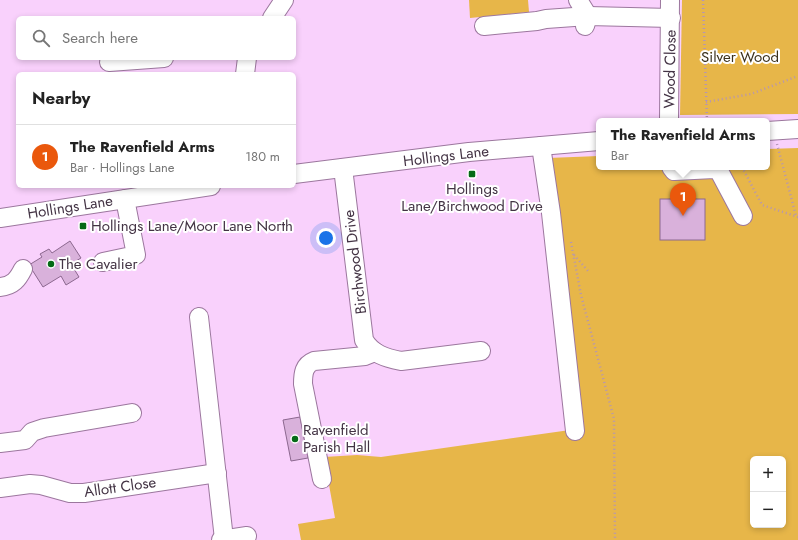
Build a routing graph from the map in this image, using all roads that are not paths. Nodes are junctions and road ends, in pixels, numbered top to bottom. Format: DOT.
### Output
graph roads {
  1 [pos="284,0"];
  2 [pos="578,0"];
  3 [pos="670,0"];
  4 [pos="273,16"];
  5 [pos="671,18"];
  6 [pos="586,21"];
  7 [pos="484,26"];
  8 [pos="137,60"];
  9 [pos="247,60"];
  10 [pos="110,62"];
  11 [pos="245,72"];
  12 [pos="669,118"];
  13 [pos="798,129"];
  14 [pos="770,131"];
  15 [pos="596,141"];
  16 [pos="541,146"];
  17 [pos="343,168"];
  18 [pos="673,170"];
  19 [pos="694,170"];
  20 [pos="716,170"];
  21 [pos="296,174"];
  22 [pos="198,188"];
  23 [pos="125,199"];
  24 [pos="743,216"];
  25 [pos="0,218"];
  26 [pos="103,262"];
  27 [pos="23,269"];
  28 [pos="0,287"];
  29 [pos="199,318"];
  30 [pos="481,351"];
  31 [pos="375,352"];
  32 [pos="132,413"];
  33 [pos="576,431"];
  34 [pos="0,443"];
  35 [pos="217,473"];
  36 [pos="322,479"];
  37 [pos="0,488"];
  38 [pos="247,536"];
  39 [pos="223,540"];
  1 -- 4 [label="street"];
  2 -- 6 [label="street"];
  3 -- 5 [label="street, Wood Close"];
  5 -- 6 [label="street, Wood Close"];
  5 -- 12 [label="street, Wood Close"];
  6 -- 7 [label="street, Wood Close"];
  8 -- 10 [label="street"];
  9 -- 11 [label="street"];
  13 -- 14 [label="street"];
  15 -- 16 [label="street, Hollings Lane"];
  16 -- 17 [label="street, Hollings Lane"];
  16 -- 33 [label="street"];
  17 -- 21 [label="street, Hollings Lane"];
  17 -- 31 [label="street, Birchwood Drive"];
  18 -- 19 [label="street"];
  20 -- 24 [label="street"];
  22 -- 23 [label="street, Hollings Lane"];
  23 -- 25 [label="street, Hollings Lane"];
  23 -- 26 [label="street"];
  27 -- 28 [label="street"];
  29 -- 35 [label="street"];
  30 -- 31 [label="street"];
  31 -- 36 [label="street"];
  32 -- 34 [label="street"];
  35 -- 37 [label="street, Allott Close"];
  35 -- 39 [label="street"];
  38 -- 39 [label="street"];
}
